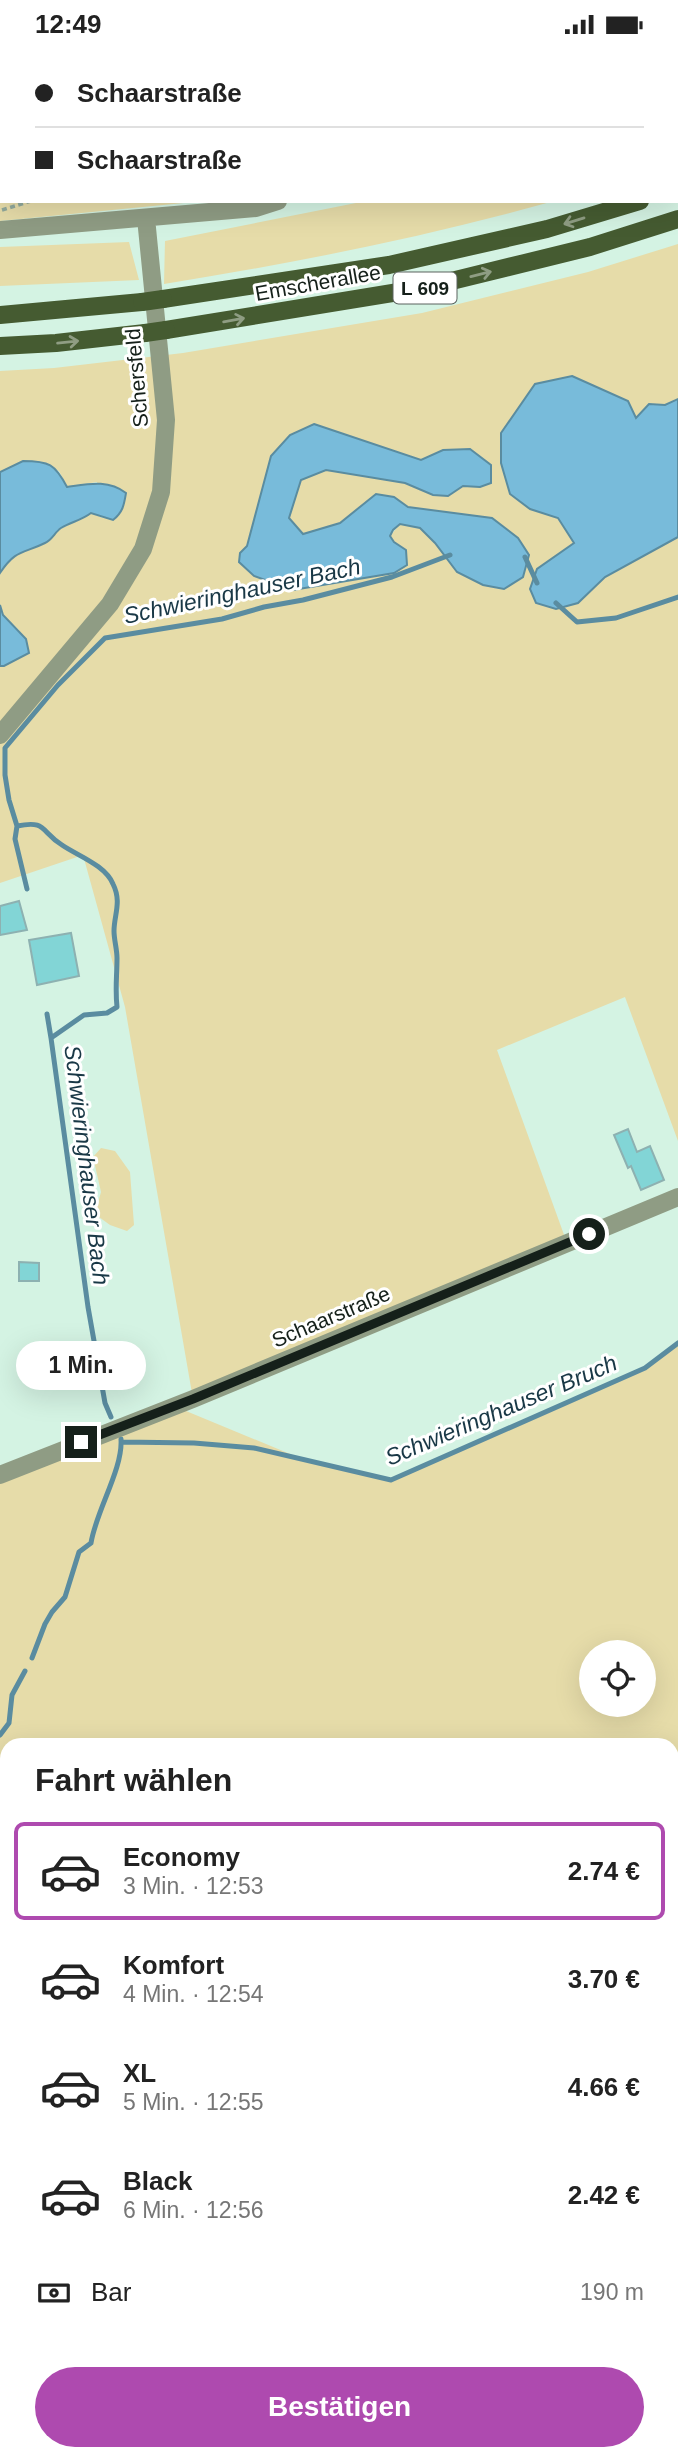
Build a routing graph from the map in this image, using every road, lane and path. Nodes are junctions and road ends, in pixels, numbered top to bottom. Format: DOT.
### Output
graph roads {
  1 [pos="25,203"];
  2 [pos="272,203"];
  3 [pos="633,203"];
  4 [pos="0,211"];
  5 [pos="146,218"];
  6 [pos="678,219"];
  7 [pos="0,230"];
  8 [pos="0,315"];
  9 [pos="0,346"];
  10 [pos="0,735"];
  11 [pos="678,1197"];
  12 [pos="0,1475"];
  1 -- 4 [label="path"];
  2 -- 5 [label="street"];
  3 -- 8 [label="main road, Emscherallee / L 609, one-way, bridge"];
  5 -- 7 [label="street"];
  5 -- 10 [label="street, Schersfeld"];
  9 -- 6 [label="main road, Emscherallee / L 609, one-way, bridge"];
  11 -- 12 [label="street, Schaarstraße"];
}
